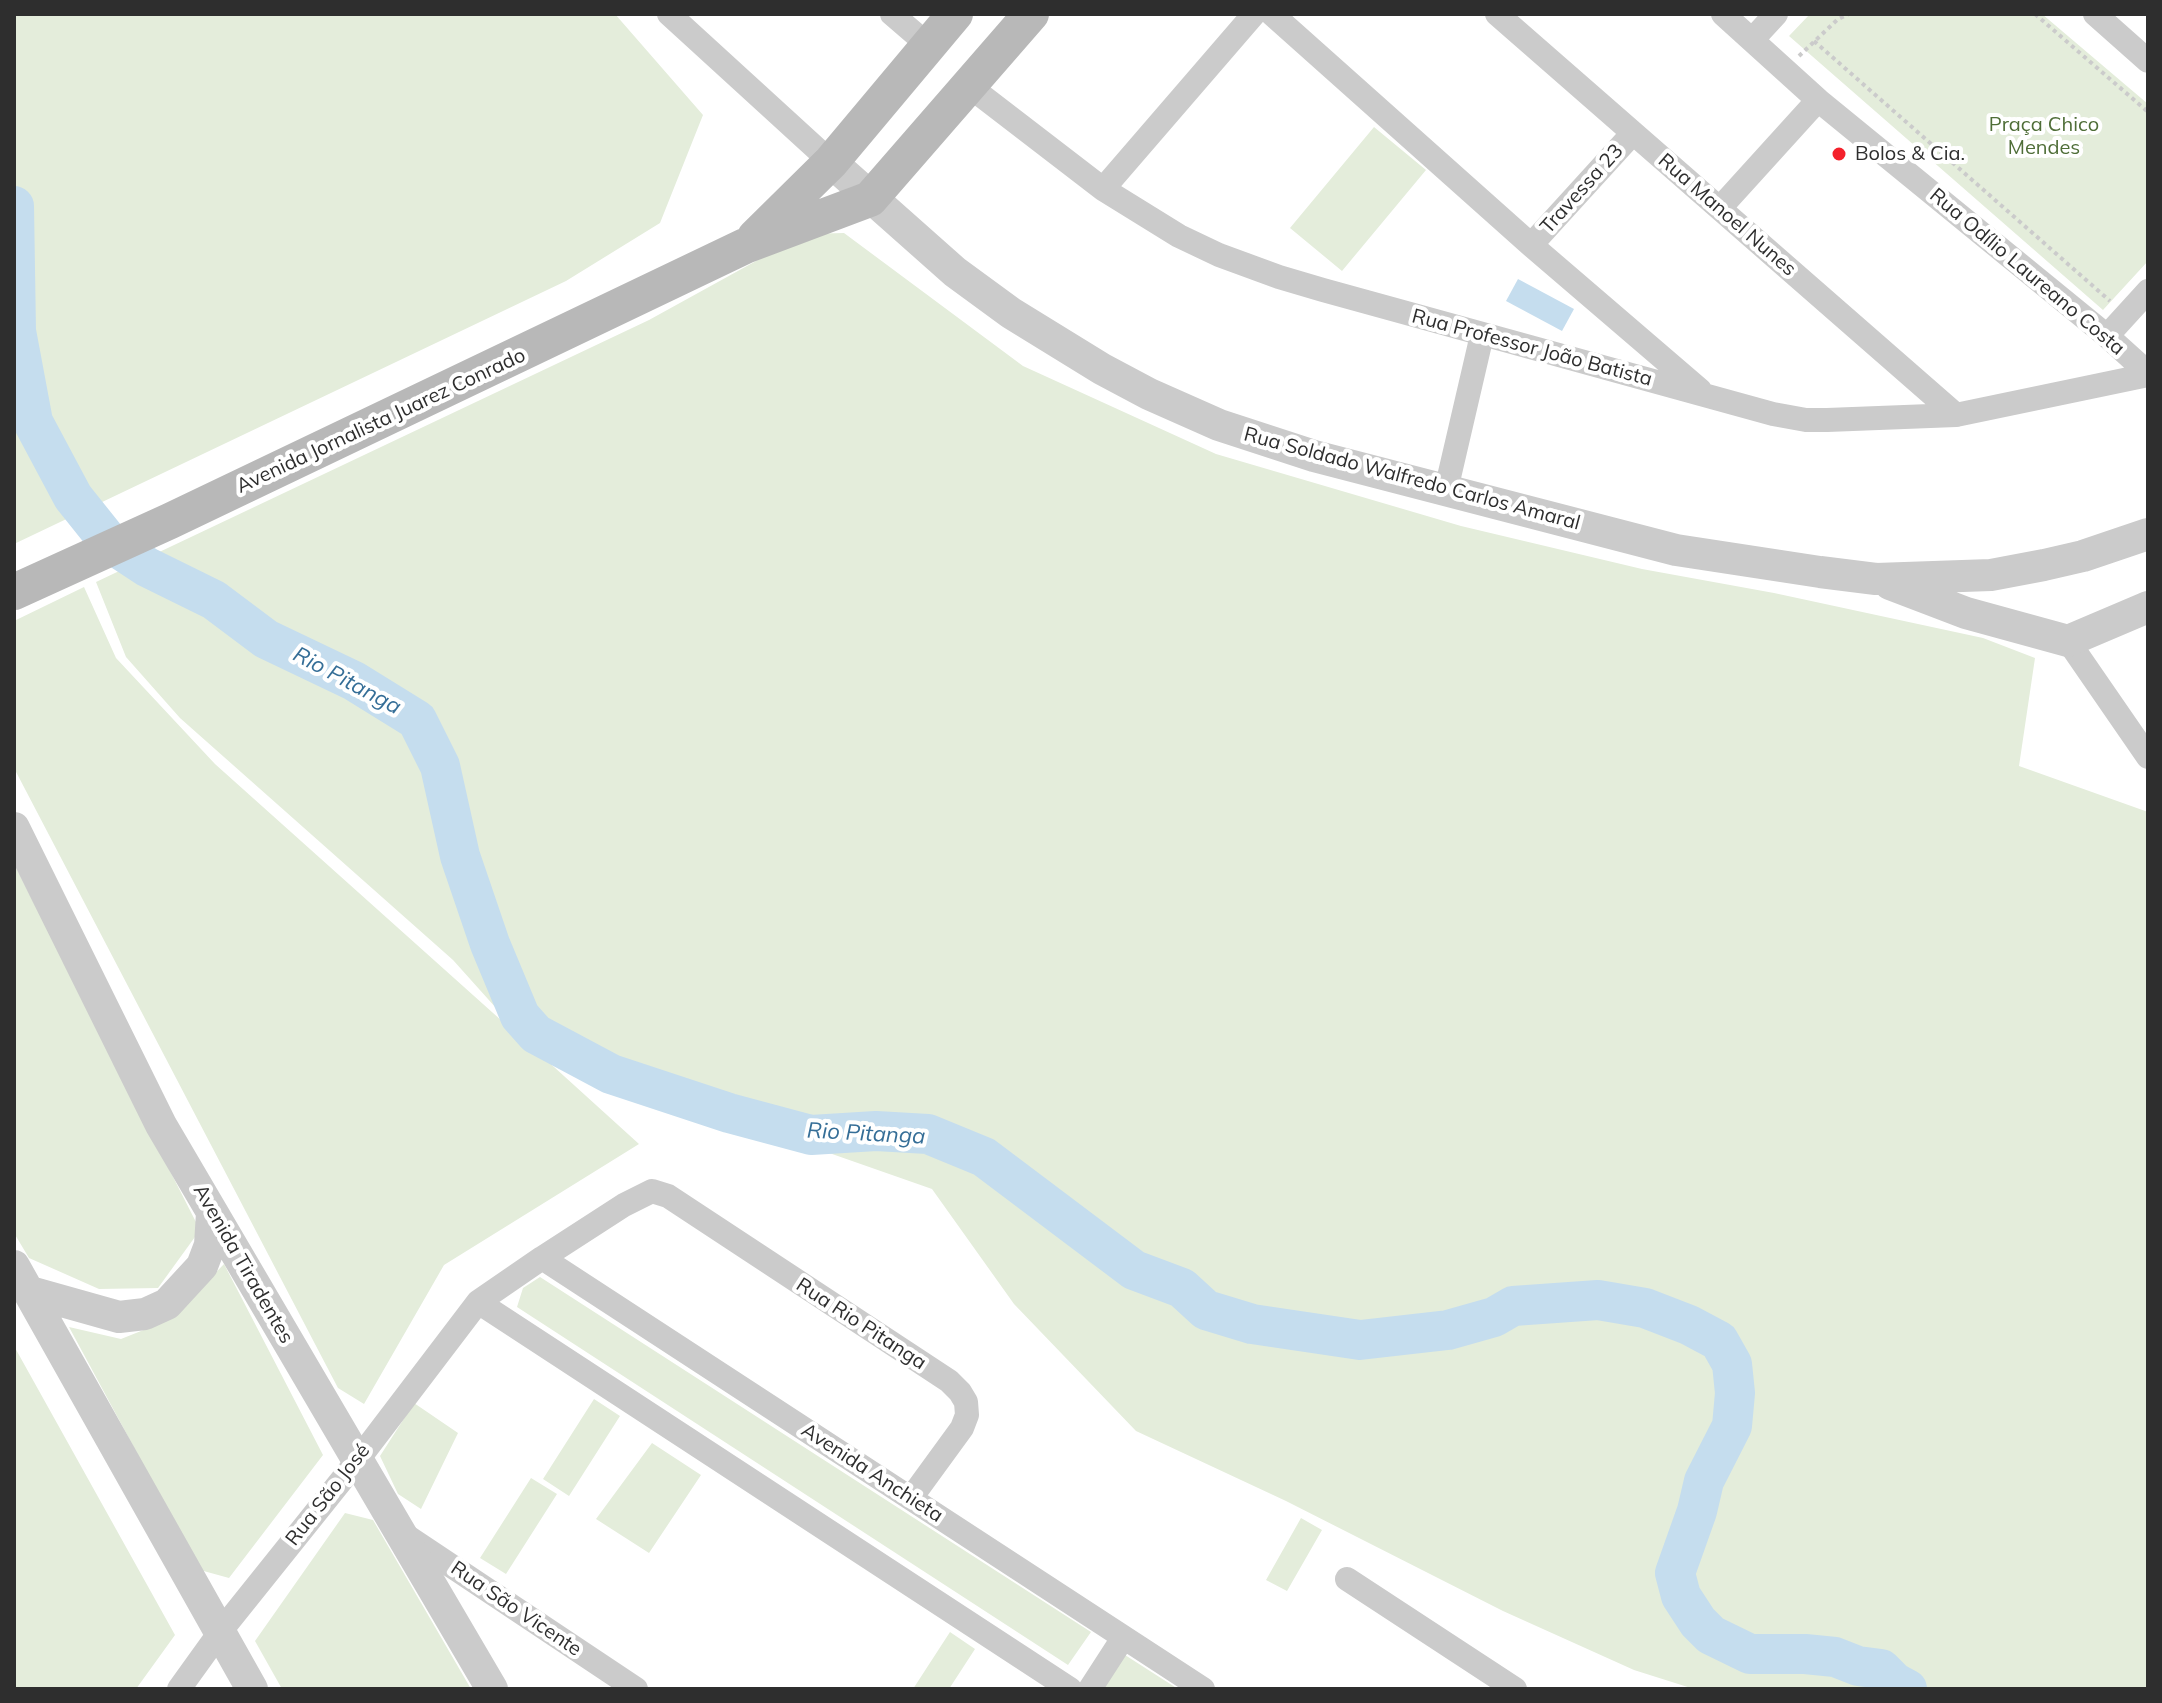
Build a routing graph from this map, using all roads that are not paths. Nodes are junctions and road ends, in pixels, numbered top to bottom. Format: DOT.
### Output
graph roads {
  1 [pos="669,14"];
  2 [pos="892,14"];
  3 [pos="955,14"];
  4 [pos="1031,14"];
  5 [pos="1254,14"];
  6 [pos="1272,14"];
  7 [pos="1497,14"];
  8 [pos="1723,14"];
  9 [pos="1776,14"];
  10 [pos="2095,14"];
  11 [pos="1752,40"];
  12 [pos="928,45"];
  13 [pos="2147,58"];
  14 [pos="969,86"];
  15 [pos="1818,100"];
  16 [pos="1633,133"];
  17 [pos="831,162"];
  18 [pos="1103,189"];
  19 [pos="870,199"];
  20 [pos="1720,208"];
  21 [pos="1531,245"];
  22 [pos="745,246"];
  23 [pos="2148,291"];
  24 [pos="1482,335"];
  25 [pos="2107,336"];
  26 [pos="2148,374"];
  27 [pos="1705,395"];
  28 [pos="1956,415"];
  29 [pos="1446,490"];
  30 [pos="2148,534"];
  31 [pos="1991,575"];
  32 [pos="1876,579"];
  33 [pos="14,592"];
  34 [pos="2148,607"];
  35 [pos="2013,627"];
  36 [pos="2068,641"];
  37 [pos="2148,757"];
  38 [pos="14,828"];
  39 [pos="656,1191"];
  40 [pos="212,1213"];
  41 [pos="542,1258"];
  42 [pos="22,1279"];
  43 [pos="478,1302"];
  44 [pos="357,1461"];
  45 [pos="911,1498"];
  46 [pos="396,1529"];
  47 [pos="1347,1579"];
  48 [pos="220,1632"];
  49 [pos="1123,1638"];
  50 [pos="179,1689"];
  51 [pos="252,1689"];
  52 [pos="492,1689"];
  53 [pos="636,1689"];
  54 [pos="1070,1689"];
  55 [pos="1090,1689"];
  56 [pos="1203,1689"];
  57 [pos="1515,1689"];
  1 -- 17 [label="street"];
  2 -- 12 [label="street"];
  3 -- 12 [label="main road, Avenida Jornalista Juarez Conrado"];
  4 -- 14 [label="main road"];
  5 -- 18 [label="street"];
  6 -- 21 [label="street"];
  7 -- 16 [label="street, Rua Manoel Nunes"];
  8 -- 11 [label="street, Rua Odílio Laureano Costa"];
  9 -- 11 [label="street"];
  10 -- 13 [label="street"];
  11 -- 15 [label="street, Rua Odílio Laureano Costa"];
  12 -- 17 [label="main road, Avenida Jornalista Juarez Conrado"];
  14 -- 18 [label="street, Rua Professor João Batista"];
  14 -- 19 [label="main road"];
  15 -- 20 [label="street"];
  15 -- 25 [label="street, Rua Odílio Laureano Costa"];
  16 -- 20 [label="street, Rua Manoel Nunes"];
  16 -- 21 [label="street, Travessa 23"];
  17 -- 19 [label="street, Rua Soldado Walfredo Carlos Amaral"];
  17 -- 22 [label="main road, Avenida Jornalista Juarez Conrado"];
  18 -- 24 [label="street, Rua Professor João Batista"];
  19 -- 22 [label="main road, Avenida Jornalista Juarez Conrado"];
  19 -- 29 [label="street, Rua Soldado Walfredo Carlos Amaral"];
  20 -- 28 [label="street, Rua Manoel Nunes"];
  21 -- 27 [label="street"];
  22 -- 33 [label="main road, Avenida Jornalista Juarez Conrado"];
  23 -- 25 [label="street"];
  24 -- 27 [label="street, Rua Professor João Batista"];
  24 -- 29 [label="street"];
  25 -- 26 [label="street, Rua Odílio Laureano Costa"];
  26 -- 28 [label="street, Rua Professor João Batista"];
  27 -- 28 [label="street, Rua Professor João Batista"];
  29 -- 32 [label="street, Rua Soldado Walfredo Carlos Amaral"];
  30 -- 31 [label="street"];
  31 -- 32 [label="street"];
  31 -- 35 [label="street"];
  32 -- 35 [label="street"];
  34 -- 36 [label="street"];
  35 -- 36 [label="street"];
  36 -- 37 [label="street"];
  38 -- 40 [label="street, Avenida Tiradentes"];
  39 -- 41 [label="street, Rua São José"];
  39 -- 45 [label="street, Rua Rio Pitanga"];
  40 -- 42 [label="street"];
  40 -- 44 [label="street, Avenida Tiradentes"];
  41 -- 43 [label="street, Rua São José"];
  41 -- 45 [label="street, Avenida Anchieta"];
  42 -- 48 [label="street"];
  43 -- 44 [label="street, Rua São José"];
  43 -- 54 [label="street"];
  44 -- 46 [label="street, Avenida Tiradentes"];
  44 -- 48 [label="street, Rua São José"];
  45 -- 49 [label="street, Avenida Anchieta"];
  46 -- 52 [label="street, Avenida Tiradentes"];
  46 -- 53 [label="street, Rua São Vicente"];
  47 -- 57 [label="street"];
  48 -- 50 [label="street, Rua São José"];
  48 -- 51 [label="street"];
  49 -- 55 [label="street"];
  49 -- 56 [label="street, Avenida Anchieta"];
}
